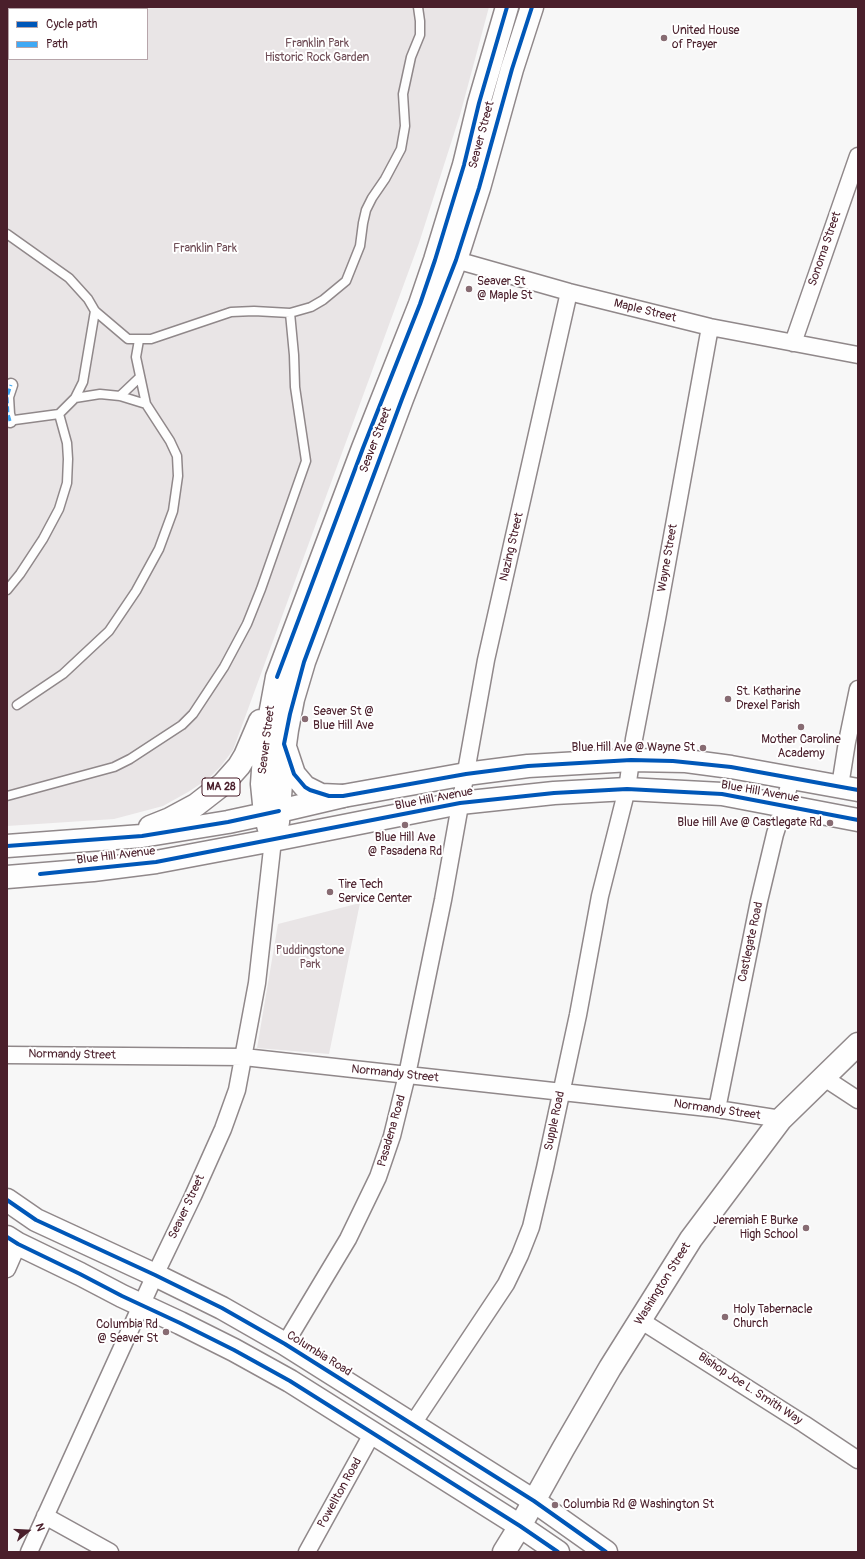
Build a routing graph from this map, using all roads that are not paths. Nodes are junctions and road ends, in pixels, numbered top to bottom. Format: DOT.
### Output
graph roads {
  1 [pos="418,7"];
  2 [pos="508,7"];
  3 [pos="532,7"];
  4 [pos="858,156"];
  5 [pos="7,234"];
  6 [pos="446,260"];
  7 [pos="569,292"];
  8 [pos="96,311"];
  9 [pos="290,313"];
  10 [pos="710,327"];
  11 [pos="139,340"];
  12 [pos="793,343"];
  13 [pos="858,355"];
  14 [pos="140,377"];
  15 [pos="11,385"];
  16 [pos="120,396"];
  17 [pos="75,398"];
  18 [pos="146,404"];
  19 [pos="59,414"];
  20 [pos="9,421"];
  21 [pos="7,590"];
  22 [pos="277,677"];
  23 [pos="858,689"];
  24 [pos="17,705"];
  25 [pos="284,744"];
  26 [pos="631,760"];
  27 [pos="466,774"];
  28 [pos="791,777"];
  29 [pos="849,788"];
  30 [pos="627,789"];
  31 [pos="7,796"];
  32 [pos="343,796"];
  33 [pos="460,803"];
  34 [pos="784,806"];
  35 [pos="272,812"];
  36 [pos="858,820"];
  37 [pos="108,839"];
  38 [pos="273,840"];
  39 [pos="7,846"];
  40 [pos="7,877"];
  41 [pos="858,1044"];
  42 [pos="7,1055"];
  43 [pos="244,1057"];
  44 [pos="407,1075"];
  45 [pos="823,1077"];
  46 [pos="561,1092"];
  47 [pos="858,1100"];
  48 [pos="717,1109"];
  49 [pos="781,1119"];
  50 [pos="7,1200"];
  51 [pos="13,1240"];
  52 [pos="7,1270"];
  53 [pos="155,1275"];
  54 [pos="142,1306"];
  55 [pos="640,1320"];
  56 [pos="285,1344"];
  57 [pos="412,1425"];
  58 [pos="372,1434"];
  59 [pos="858,1460"];
  60 [pos="534,1501"];
  61 [pos="45,1516"];
  62 [pos="520,1526"];
  63 [pos="29,1552"];
  64 [pos="110,1552"];
  65 [pos="307,1552"];
  66 [pos="504,1552"];
  67 [pos="558,1552"];
  68 [pos="606,1552"];
  1 -- 9 [label="lane"];
  2 -- 6 [label="main road, Seaver Street / MA 28"];
  3 -- 6 [label="main road, Seaver Street / MA 28"];
  4 -- 12 [label="street, Sonoma Street"];
  5 -- 8 [label="lane"];
  6 -- 7 [label="street, Maple Street"];
  6 -- 22 [label="main road, Seaver Street / MA 28"];
  6 -- 25 [label="main road, Seaver Street / MA 28"];
  7 -- 10 [label="street, Maple Street"];
  7 -- 27 [label="street, Nazing Street"];
  8 -- 11 [label="lane"];
  8 -- 17 [label="lane"];
  9 -- 11 [label="lane"];
  9 -- 31 [label="lane"];
  10 -- 12 [label="street, Maple Street"];
  10 -- 26 [label="street, Wayne Street"];
  11 -- 14 [label="lane"];
  12 -- 13 [label="street, Maple Street"];
  14 -- 16 [label="lane"];
  14 -- 18 [label="lane"];
  15 -- 20 [label="street"];
  16 -- 17 [label="lane"];
  16 -- 18 [label="lane"];
  17 -- 19 [label="lane"];
  18 -- 24 [label="lane"];
  19 -- 20 [label="lane"];
  19 -- 21 [label="lane"];
  22 -- 35 [label="main road, Seaver Street"];
  22 -- 37 [label="main road, MA 28"];
  23 -- 29 [label="street"];
  25 -- 32 [label="main road"];
  25 -- 35 [label="main road, Seaver Street / MA 28"];
  26 -- 27 [label="main road, Blue Hill Avenue"];
  26 -- 28 [label="main road, Blue Hill Avenue"];
  26 -- 30 [label="street, Wayne Street"];
  27 -- 32 [label="main road, Blue Hill Avenue"];
  27 -- 33 [label="street, Nazing Street"];
  28 -- 29 [label="main road, Blue Hill Avenue"];
  28 -- 34 [label="street, Castlegate Road"];
  30 -- 33 [label="main road, Blue Hill Avenue"];
  30 -- 34 [label="main road, Blue Hill Avenue"];
  30 -- 46 [label="street, Supple Road"];
  32 -- 35 [label="main road, Blue Hill Avenue"];
  33 -- 38 [label="main road, Blue Hill Avenue"];
  33 -- 44 [label="street, Pasadena Road"];
  34 -- 36 [label="main road, Blue Hill Avenue"];
  34 -- 48 [label="street, Castlegate Road"];
  35 -- 37 [label="main road, Blue Hill Avenue"];
  35 -- 38 [label="main road, Seaver Street / MA 28"];
  37 -- 39 [label="main road, Blue Hill Avenue / MA 28"];
  38 -- 40 [label="main road, Blue Hill Avenue"];
  38 -- 43 [label="street, Seaver Street"];
  41 -- 45 [label="main road, Washington Street"];
  42 -- 43 [label="street, Normandy Street"];
  43 -- 44 [label="street, Normandy Street"];
  43 -- 53 [label="street, Seaver Street"];
  44 -- 46 [label="street, Normandy Street"];
  44 -- 56 [label="street, Pasadena Road"];
  45 -- 47 [label="street"];
  45 -- 49 [label="main road, Washington Street"];
  46 -- 48 [label="street, Normandy Street"];
  46 -- 57 [label="street, Supple Road"];
  48 -- 49 [label="street, Normandy Street"];
  49 -- 55 [label="main road, Washington Street"];
  50 -- 53 [label="main road, Columbia Road"];
  51 -- 52 [label="street"];
  51 -- 54 [label="main road"];
  53 -- 54 [label="street, Seaver Street"];
  53 -- 56 [label="main road, Columbia Road"];
  54 -- 58 [label="main road"];
  54 -- 61 [label="street, Seaver Street"];
  55 -- 59 [label="street, Bishop Joe L. Smith Way"];
  55 -- 60 [label="main road, Washington Street"];
  56 -- 57 [label="main road, Columbia Road"];
  57 -- 60 [label="main road, Columbia Road"];
  58 -- 62 [label="main road"];
  58 -- 65 [label="street, Powellton Road"];
  60 -- 62 [label="main road, Washington Street"];
  60 -- 68 [label="main road, Columbia Road"];
  61 -- 63 [label="street, Seaver Street"];
  61 -- 64 [label="street"];
  62 -- 66 [label="main road, Washington Street"];
  62 -- 67 [label="main road"];
}
